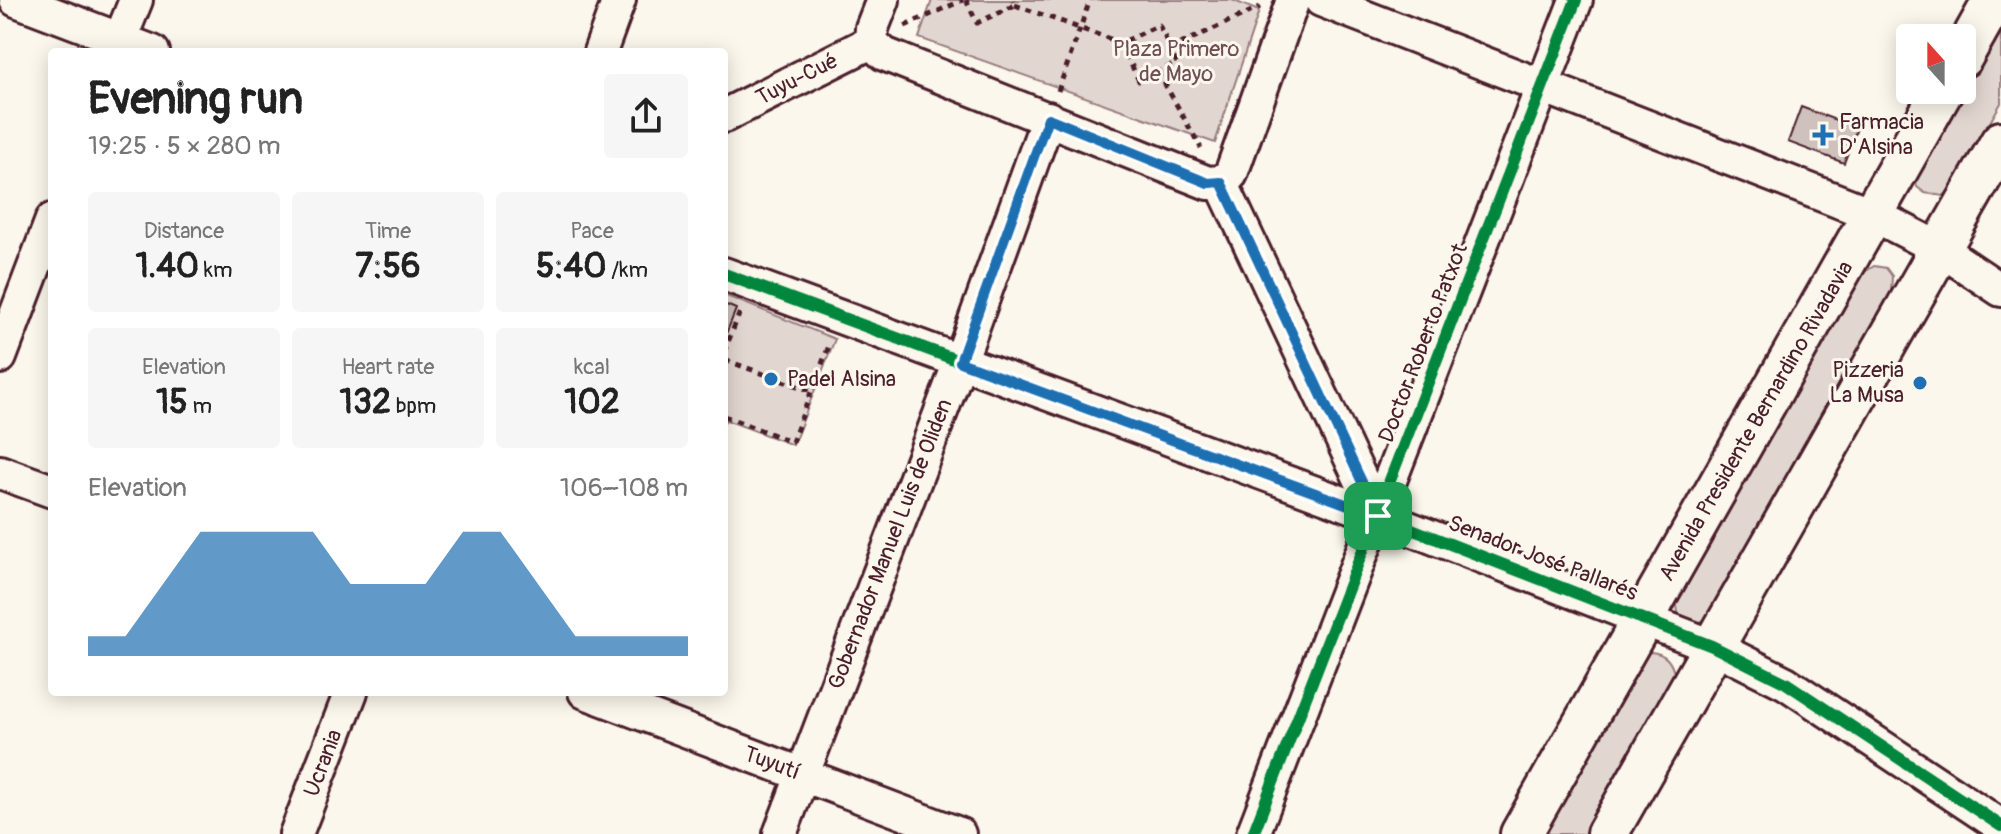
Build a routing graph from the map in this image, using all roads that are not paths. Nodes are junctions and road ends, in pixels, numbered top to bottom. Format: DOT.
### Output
graph roads {
  1 [pos="16,0"];
  2 [pos="136,0"];
  3 [pos="619,0"];
  4 [pos="883,0"];
  5 [pos="1321,0"];
  6 [pos="1576,0"];
  7 [pos="1994,0"];
  8 [pos="1278,3"];
  9 [pos="1976,32"];
  10 [pos="871,42"];
  11 [pos="118,45"];
  12 [pos="601,48"];
  13 [pos="1545,86"];
  14 [pos="1935,104"];
  15 [pos="728,114"];
  16 [pos="1048,118"];
  17 [pos="2001,142"];
  18 [pos="1221,182"];
  19 [pos="1874,215"];
  20 [pos="48,231"];
  21 [pos="1940,249"];
  22 [pos="728,288"];
  23 [pos="2001,290"];
  24 [pos="0,357"];
  25 [pos="960,362"];
  26 [pos="0,472"];
  27 [pos="48,490"];
  28 [pos="1378,516"];
  29 [pos="1643,618"];
  30 [pos="1712,646"];
  31 [pos="349,696"];
  32 [pos="596,696"];
  33 [pos="802,774"];
  34 [pos="2001,826"];
  35 [pos="296,834"];
  36 [pos="780,834"];
  37 [pos="959,834"];
  38 [pos="1253,834"];
  39 [pos="1521,834"];
  40 [pos="1607,834"];
  1 -- 11 [label="street"];
  2 -- 11 [label="street"];
  3 -- 12 [label="street"];
  4 -- 10 [label="street"];
  5 -- 13 [label="street"];
  6 -- 13 [label="street, Doctor Roberto Patxot"];
  7 -- 9 [label="main road"];
  8 -- 18 [label="street"];
  10 -- 15 [label="street, Tuyu-Cué"];
  10 -- 16 [label="street"];
  13 -- 19 [label="street"];
  13 -- 28 [label="street, Doctor Roberto Patxot"];
  14 -- 19 [label="main road, Avenida Presidente Bernardino Rivadavia"];
  16 -- 18 [label="street"];
  16 -- 25 [label="street, Gobernador Manuel Luis de Oliden"];
  17 -- 21 [label="main road"];
  18 -- 28 [label="street"];
  19 -- 21 [label="street"];
  19 -- 29 [label="main road, Avenida Presidente Bernardino Rivadavia"];
  20 -- 24 [label="street"];
  21 -- 23 [label="street"];
  21 -- 30 [label="main road"];
  22 -- 25 [label="street, Senador José Pallarés"];
  25 -- 28 [label="street, Senador José Pallarés"];
  25 -- 33 [label="street, Gobernador Manuel Luis de Oliden"];
  26 -- 27 [label="street"];
  28 -- 29 [label="street, Senador José Pallarés"];
  28 -- 38 [label="street, Doctor Roberto Patxot"];
  29 -- 30 [label="street, Senador José Pallarés"];
  29 -- 39 [label="main road, Avenida Presidente Bernardino Rivadavia"];
  30 -- 34 [label="street, Senador José Pallarés"];
  30 -- 40 [label="main road"];
  31 -- 35 [label="street, Ucrania"];
  32 -- 33 [label="street, Tuyutí"];
  33 -- 36 [label="street, Gobernador Manuel Luis de Oliden"];
  33 -- 37 [label="street, Tuyutí"];
}
